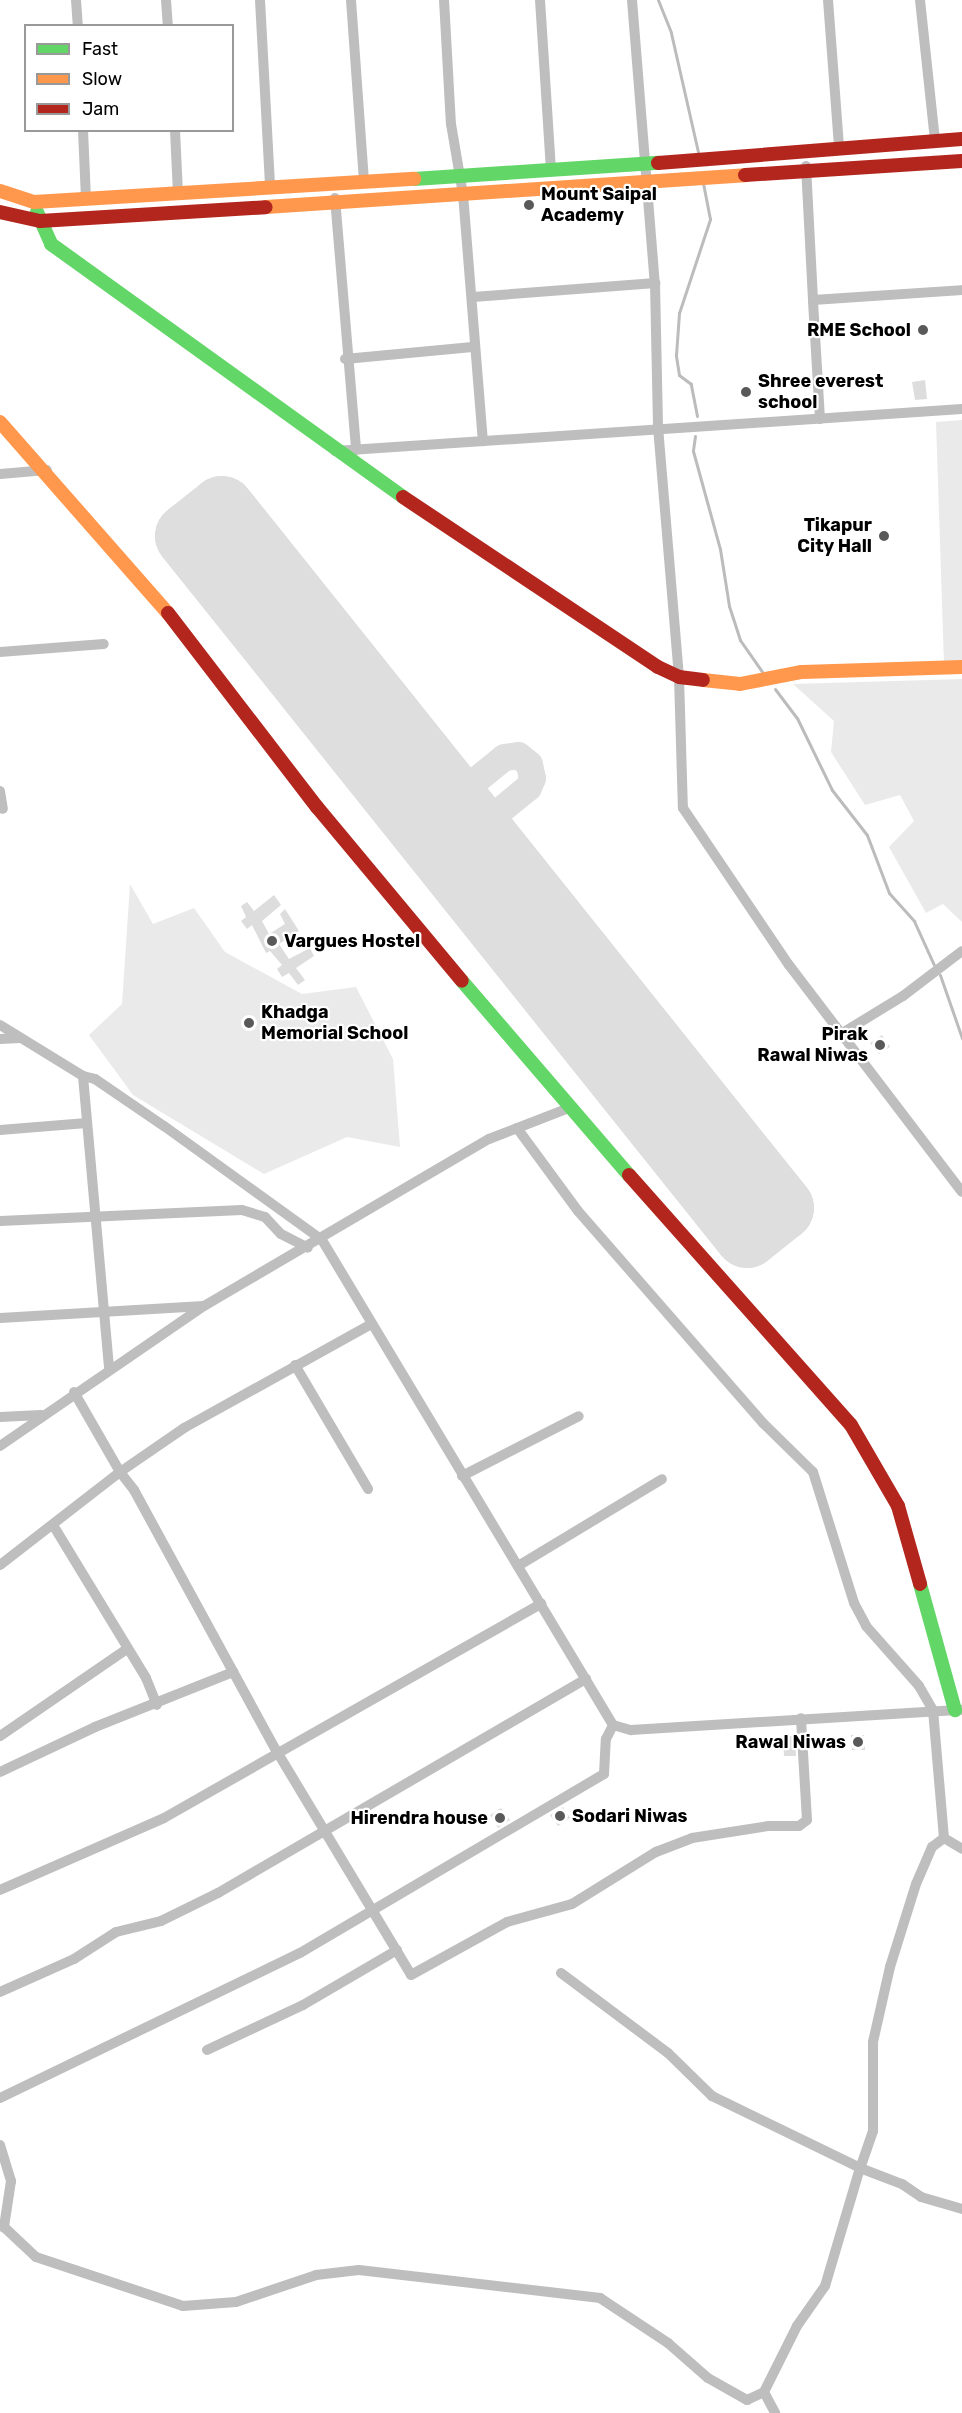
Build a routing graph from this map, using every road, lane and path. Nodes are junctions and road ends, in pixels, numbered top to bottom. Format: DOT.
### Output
graph roads {
  1 [pos="76,0"];
  2 [pos="166,0"];
  3 [pos="260,0"];
  4 [pos="351,0"];
  5 [pos="444,0"];
  6 [pos="540,0"];
  7 [pos="632,0"];
  8 [pos="828,0"];
  9 [pos="920,0"];
  10 [pos="78,24"];
  11 [pos="168,24"];
  12 [pos="83,132"];
  13 [pos="175,132"];
  14 [pos="962,139"];
  15 [pos="935,141"];
  16 [pos="839,148"];
  17 [pos="805,150"];
  18 [pos="962,161"];
  19 [pos="644,164"];
  20 [pos="551,171"];
  21 [pos="807,173"];
  22 [pos="460,175"];
  23 [pos="364,181"];
  24 [pos="334,182"];
  25 [pos="646,182"];
  26 [pos="270,187"];
  27 [pos="0,191"];
  28 [pos="178,193"];
  29 [pos="463,194"];
  30 [pos="86,199"];
  31 [pos="335,201"];
  32 [pos="34,202"];
  33 [pos="0,212"];
  34 [pos="40,221"];
  35 [pos="655,283"];
  36 [pos="962,290"];
  37 [pos="473,297"];
  38 [pos="813,300"];
  39 [pos="472,347"];
  40 [pos="345,358"];
  41 [pos="962,410"];
  42 [pos="820,419"];
  43 [pos="0,422"];
  44 [pos="658,427"];
  45 [pos="483,441"];
  46 [pos="356,450"];
  47 [pos="335,451"];
  48 [pos="47,470"];
  49 [pos="0,474"];
  50 [pos="104,644"];
  51 [pos="0,652"];
  52 [pos="962,667"];
  53 [pos="679,677"];
  54 [pos="0,792"];
  55 [pos="3,809"];
  56 [pos="962,951"];
  57 [pos="0,1025"];
  58 [pos="844,1032"];
  59 [pos="20,1038"];
  60 [pos="0,1039"];
  61 [pos="83,1076"];
  62 [pos="569,1108"];
  63 [pos="87,1123"];
  64 [pos="517,1128"];
  65 [pos="0,1130"];
  66 [pos="962,1192"];
  67 [pos="99,1215"];
  68 [pos="0,1221"];
  69 [pos="322,1240"];
  70 [pos="308,1248"];
  71 [pos="204,1306"];
  72 [pos="105,1309"];
  73 [pos="0,1318"];
  74 [pos="370,1325"];
  75 [pos="295,1365"];
  76 [pos="109,1368"];
  77 [pos="74,1392"];
  78 [pos="41,1415"];
  79 [pos="579,1416"];
  80 [pos="0,1418"];
  81 [pos="0,1446"];
  82 [pos="120,1472"];
  83 [pos="462,1476"];
  84 [pos="662,1479"];
  85 [pos="368,1489"];
  86 [pos="53,1525"];
  87 [pos="0,1565"];
  88 [pos="518,1566"];
  89 [pos="541,1604"];
  90 [pos="127,1649"];
  91 [pos="233,1672"];
  92 [pos="586,1679"];
  93 [pos="157,1705"];
  94 [pos="933,1710"];
  95 [pos="959,1710"];
  96 [pos="801,1718"];
  97 [pos="613,1725"];
  98 [pos="0,1736"];
  99 [pos="276,1750"];
  100 [pos="0,1772"];
  101 [pos="328,1831"];
  102 [pos="944,1838"];
  103 [pos="962,1849"];
  104 [pos="0,1890"];
  105 [pos="373,1909"];
  106 [pos="397,1950"];
  107 [pos="561,1973"];
  108 [pos="0,1992"];
  109 [pos="207,2050"];
  110 [pos="0,2098"];
  111 [pos="0,2145"];
  112 [pos="860,2168"];
  113 [pos="962,2209"];
  114 [pos="2,2227"];
  115 [pos="764,2392"];
  116 [pos="775,2413"];
  1 -- 10 [label="street"];
  2 -- 11 [label="street"];
  3 -- 26 [label="street"];
  4 -- 23 [label="street"];
  5 -- 22 [label="street"];
  6 -- 20 [label="street"];
  7 -- 19 [label="street"];
  8 -- 16 [label="street"];
  9 -- 15 [label="street"];
  12 -- 30 [label="street"];
  13 -- 28 [label="street"];
  14 -- 15 [label="street"];
  15 -- 16 [label="street"];
  16 -- 17 [label="street"];
  17 -- 19 [label="street"];
  17 -- 21 [label="street"];
  18 -- 21 [label="street"];
  19 -- 20 [label="street"];
  19 -- 25 [label="street"];
  20 -- 22 [label="street"];
  21 -- 25 [label="street"];
  21 -- 38 [label="street"];
  22 -- 23 [label="street"];
  22 -- 29 [label="street"];
  23 -- 24 [label="street"];
  24 -- 26 [label="street"];
  24 -- 31 [label="street"];
  25 -- 29 [label="street"];
  25 -- 35 [label="street"];
  26 -- 28 [label="street"];
  27 -- 32 [label="street"];
  28 -- 30 [label="street"];
  29 -- 31 [label="street"];
  29 -- 37 [label="street"];
  30 -- 32 [label="street"];
  31 -- 34 [label="street"];
  31 -- 40 [label="street"];
  32 -- 34 [label="street"];
  33 -- 34 [label="street"];
  34 -- 47 [label="street"];
  35 -- 37 [label="street"];
  35 -- 44 [label="street"];
  36 -- 38 [label="street"];
  37 -- 39 [label="street"];
  38 -- 42 [label="street"];
  39 -- 40 [label="street"];
  39 -- 45 [label="street"];
  40 -- 46 [label="street"];
  41 -- 42 [label="street"];
  42 -- 44 [label="street"];
  43 -- 48 [label="street"];
  44 -- 45 [label="street"];
  44 -- 53 [label="street"];
  45 -- 46 [label="street"];
  46 -- 47 [label="street"];
  47 -- 53 [label="street"];
  48 -- 49 [label="street"];
  48 -- 62 [label="street"];
  50 -- 51 [label="street"];
  52 -- 53 [label="street"];
  53 -- 58 [label="street"];
  54 -- 55 [label="street"];
  56 -- 58 [label="street"];
  57 -- 59 [label="street"];
  58 -- 66 [label="street"];
  59 -- 60 [label="street"];
  59 -- 61 [label="street"];
  61 -- 63 [label="street"];
  61 -- 69 [label="street"];
  62 -- 64 [label="street"];
  62 -- 95 [label="street"];
  63 -- 65 [label="street"];
  63 -- 67 [label="street"];
  64 -- 69 [label="street"];
  64 -- 94 [label="street"];
  67 -- 68 [label="street"];
  67 -- 70 [label="street"];
  67 -- 72 [label="street"];
  69 -- 70 [label="street"];
  69 -- 74 [label="street"];
  70 -- 71 [label="street"];
  71 -- 72 [label="street"];
  71 -- 76 [label="street"];
  72 -- 73 [label="street"];
  72 -- 76 [label="street"];
  74 -- 75 [label="street"];
  74 -- 83 [label="street"];
  75 -- 82 [label="street"];
  75 -- 85 [label="street"];
  76 -- 77 [label="street"];
  77 -- 78 [label="street"];
  77 -- 82 [label="street"];
  78 -- 80 [label="street"];
  78 -- 81 [label="street"];
  79 -- 83 [label="street"];
  82 -- 86 [label="street"];
  82 -- 91 [label="street"];
  83 -- 88 [label="street"];
  84 -- 88 [label="street"];
  86 -- 87 [label="street"];
  86 -- 90 [label="street"];
  88 -- 89 [label="street"];
  89 -- 92 [label="street"];
  89 -- 99 [label="street"];
  90 -- 93 [label="street"];
  90 -- 98 [label="street"];
  91 -- 93 [label="street"];
  91 -- 99 [label="street"];
  92 -- 97 [label="street"];
  92 -- 101 [label="street"];
  93 -- 100 [label="street"];
  94 -- 95 [label="street"];
  94 -- 96 [label="street"];
  94 -- 102 [label="street"];
  96 -- 97 [label="street"];
  96 -- 106 [label="street"];
  97 -- 105 [label="street"];
  99 -- 101 [label="street"];
  99 -- 104 [label="street"];
  101 -- 105 [label="street"];
  101 -- 108 [label="street"];
  102 -- 103 [label="street"];
  102 -- 112 [label="street"];
  105 -- 106 [label="street"];
  105 -- 110 [label="street"];
  106 -- 109 [label="street"];
  107 -- 112 [label="street"];
  111 -- 114 [label="street"];
  112 -- 113 [label="street"];
  112 -- 115 [label="street"];
  114 -- 115 [label="street"];
  115 -- 116 [label="street"];
}
